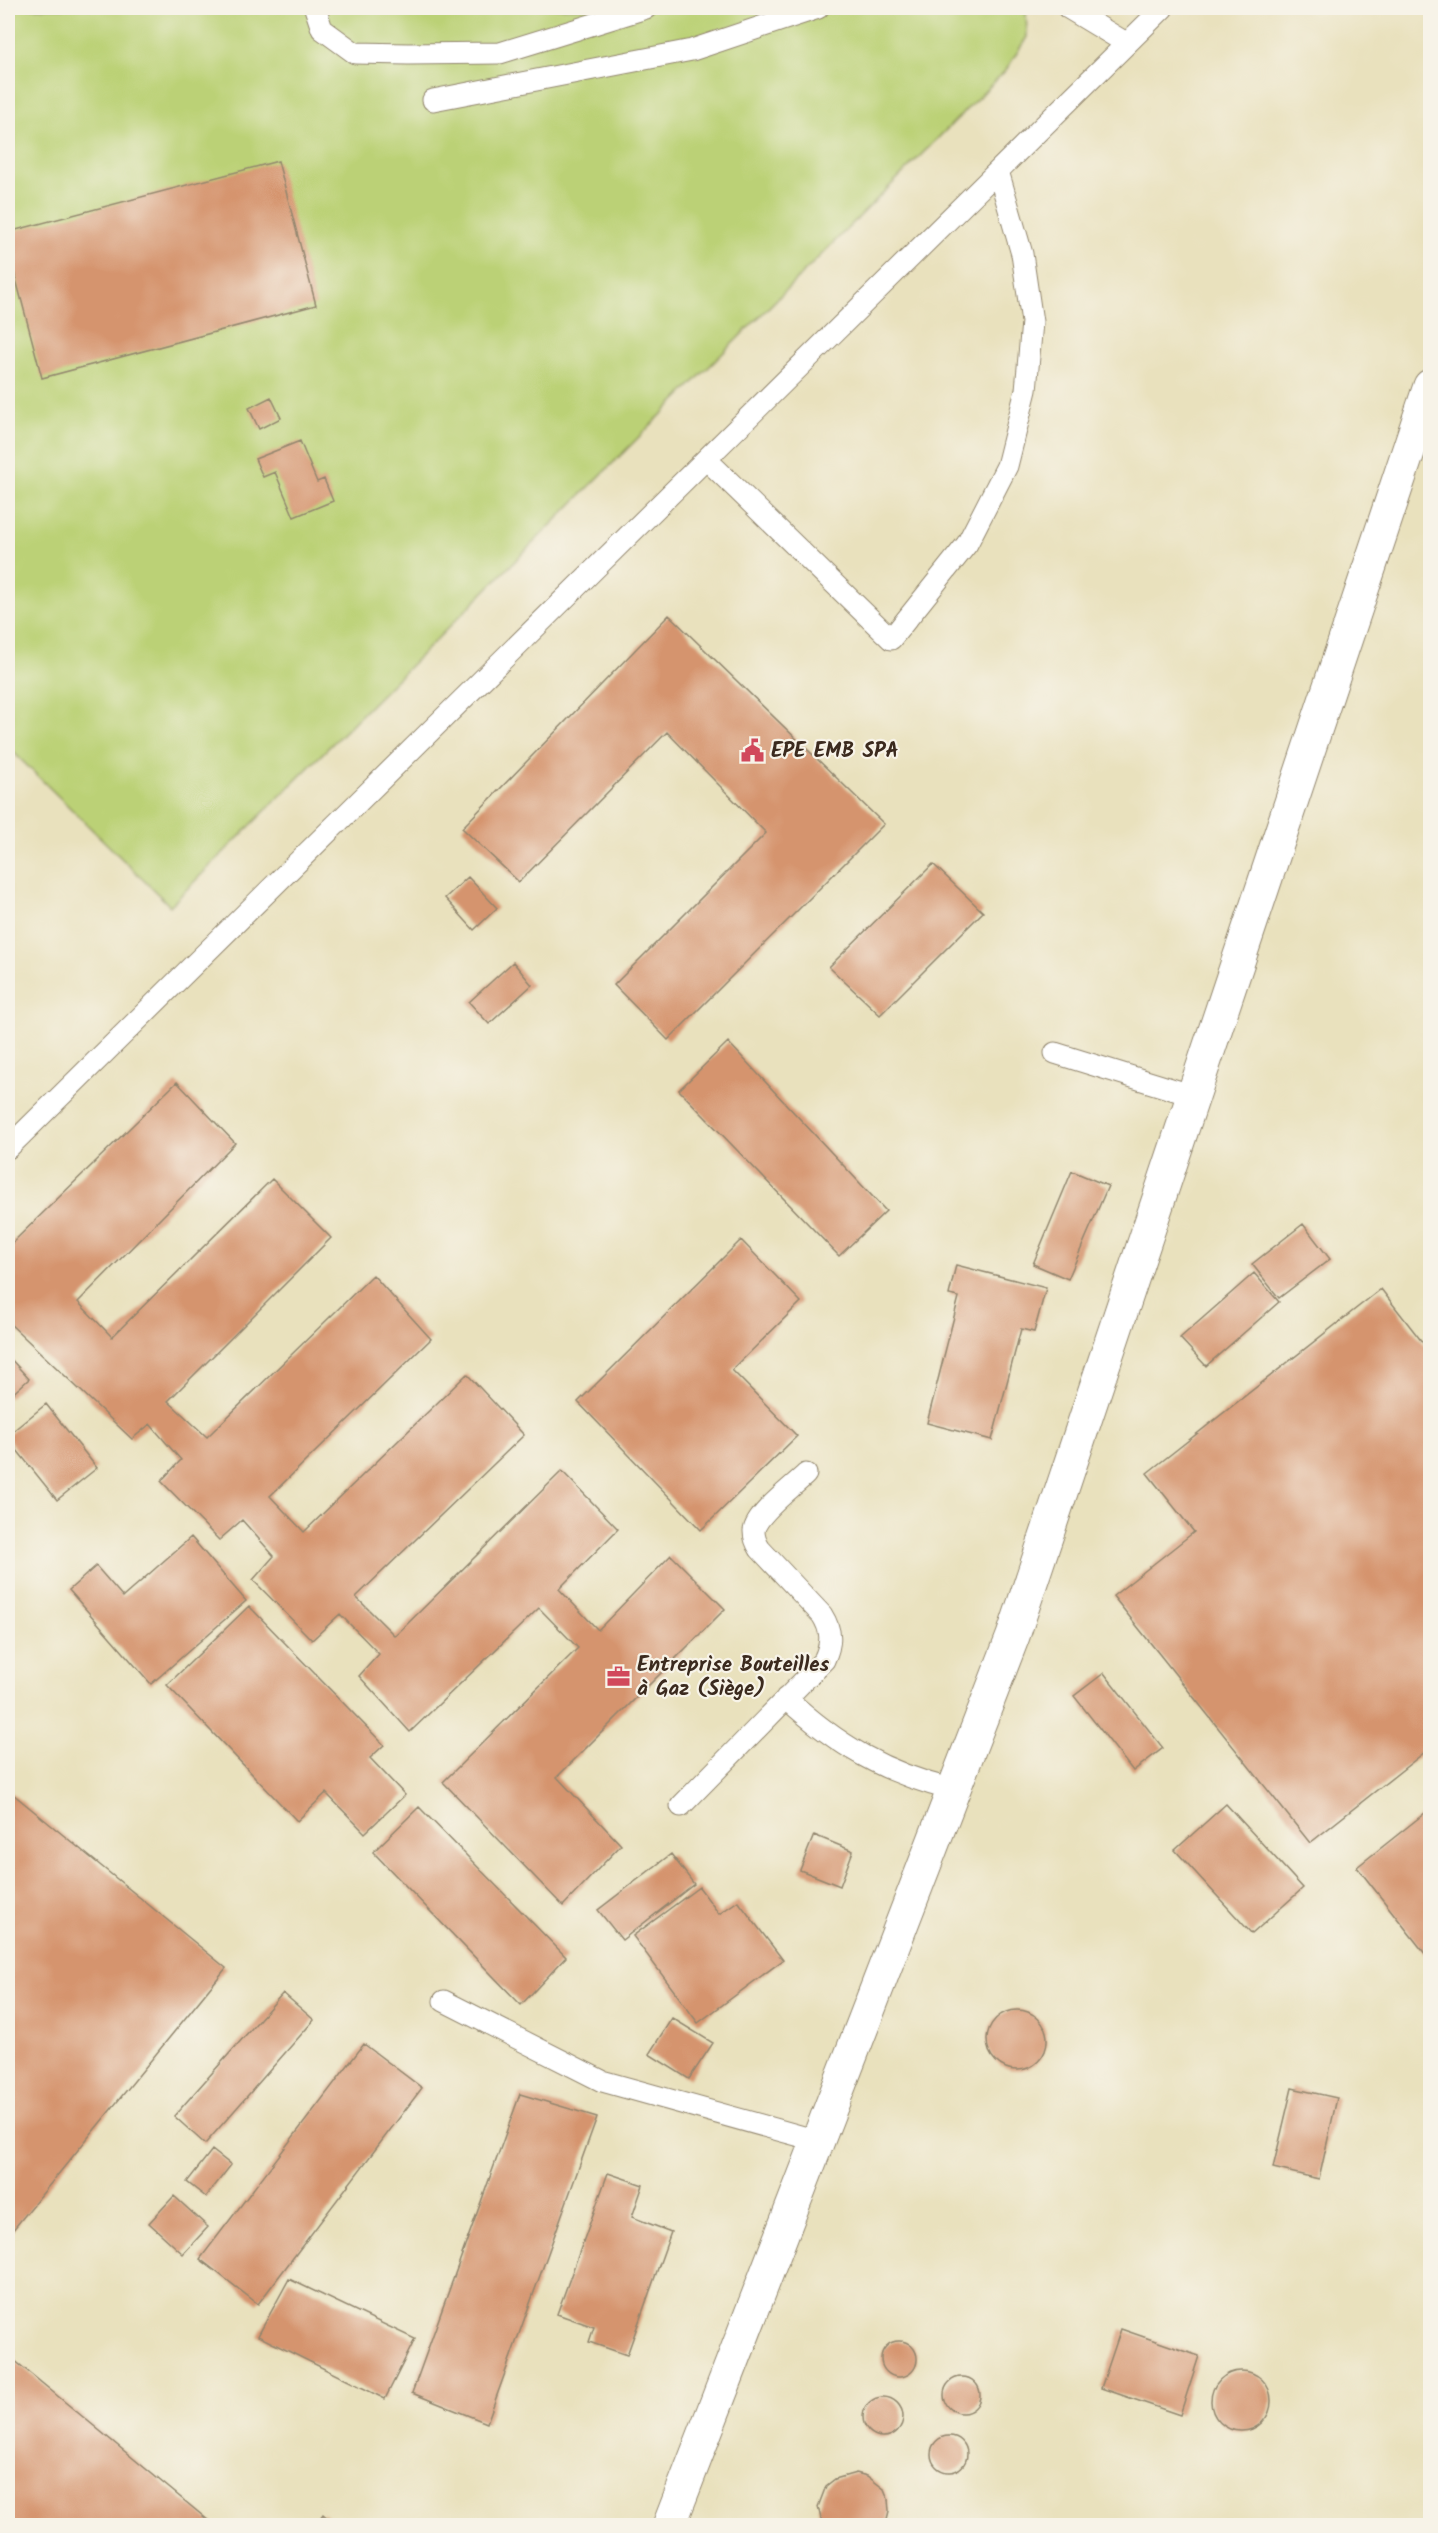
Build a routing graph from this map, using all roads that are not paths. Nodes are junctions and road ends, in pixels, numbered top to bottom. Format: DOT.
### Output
graph roads {
  1 [pos="315,8"];
  2 [pos="646,8"];
  3 [pos="818,8"];
  4 [pos="1068,8"];
  5 [pos="1163,8"];
  6 [pos="1126,44"];
  7 [pos="433,100"];
  8 [pos="998,171"];
  9 [pos="1431,386"];
  10 [pos="706,459"];
  11 [pos="1055,1053"];
  12 [pos="1194,1096"];
  13 [pos="8,1148"];
  14 [pos="806,1474"];
  15 [pos="786,1698"];
  16 [pos="953,1790"];
  17 [pos="681,1806"];
  18 [pos="444,2001"];
  19 [pos="818,2142"];
  20 [pos="669,2526"];
  1 -- 2 [label="lane"];
  3 -- 7 [label="lane"];
  4 -- 6 [label="lane"];
  5 -- 6 [label="lane"];
  6 -- 8 [label="lane"];
  8 -- 10 [label="lane"];
  8 -- 10 [label="lane"];
  9 -- 12 [label="street"];
  10 -- 13 [label="lane"];
  11 -- 12 [label="lane"];
  12 -- 16 [label="street"];
  14 -- 15 [label="lane"];
  15 -- 16 [label="lane"];
  15 -- 17 [label="lane"];
  16 -- 19 [label="street"];
  18 -- 19 [label="lane"];
  19 -- 20 [label="street"];
}
